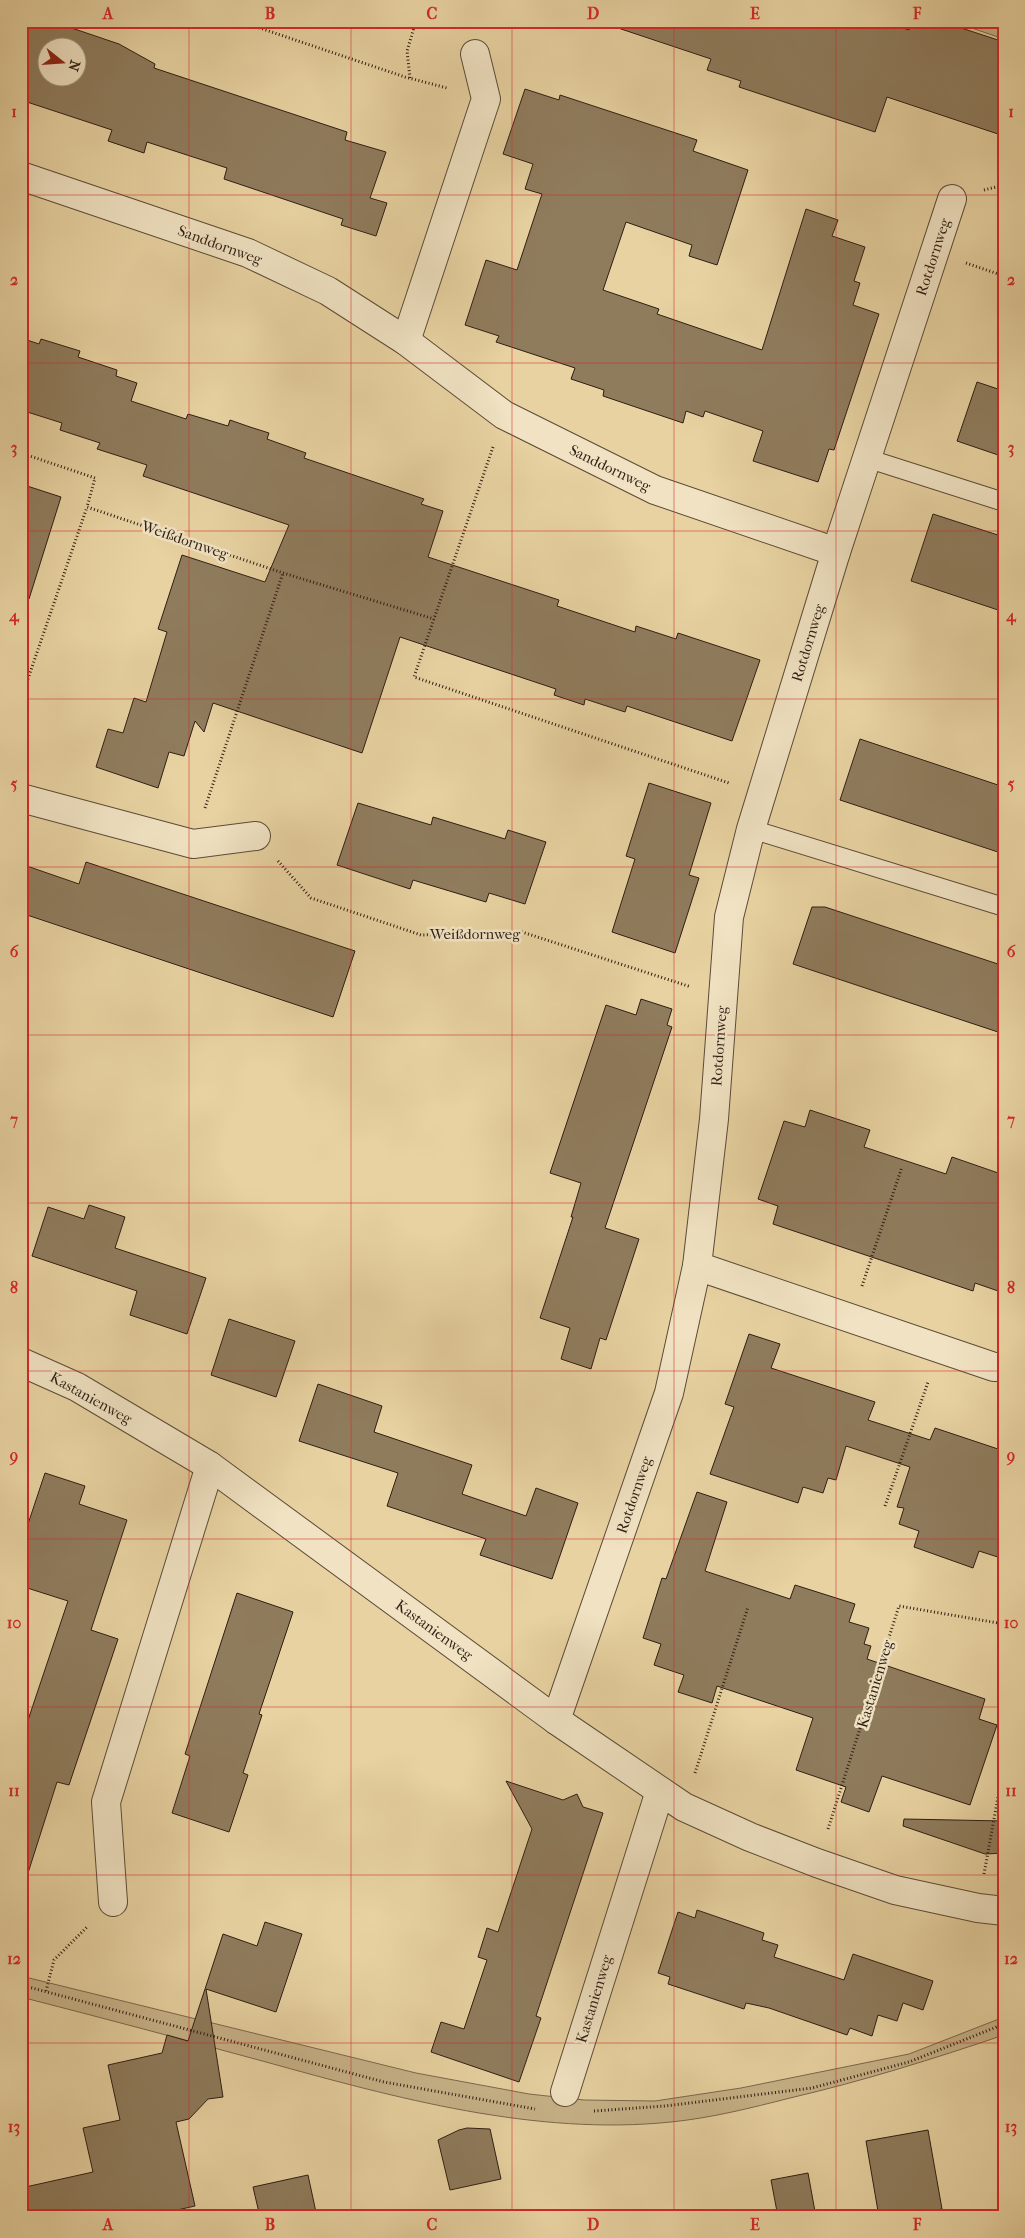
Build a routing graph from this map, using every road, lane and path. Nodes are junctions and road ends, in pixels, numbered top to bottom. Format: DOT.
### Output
graph roads {
  1 [pos="239,21"];
  2 [pos="416,21"];
  3 [pos="475,54"];
  4 [pos="410,78"];
  5 [pos="486,99"];
  6 [pos="21,176"];
  7 [pos="952,199"];
  8 [pos="406,341"];
  9 [pos="504,415"];
  10 [pos="21,453"];
  11 [pos="866,458"];
  12 [pos="1004,502"];
  13 [pos="87,507"];
  14 [pos="836,552"];
  15 [pos="283,573"];
  16 [pos="434,619"];
  17 [pos="21,699"];
  18 [pos="702,774"];
  19 [pos="21,798"];
  20 [pos="751,828"];
  21 [pos="256,836"];
  22 [pos="192,844"];
  23 [pos="1004,907"];
  24 [pos="722,997"];
  25 [pos="902,1167"];
  26 [pos="697,1266"];
  27 [pos="851,1317"];
  28 [pos="21,1362"];
  29 [pos="1004,1367"];
  30 [pos="930,1377"];
  31 [pos="210,1466"];
  32 [pos="885,1506"];
  33 [pos="748,1607"];
  34 [pos="1004,1624"];
  35 [pos="556,1720"];
  36 [pos="1004,1764"];
  37 [pos="660,1791"];
  38 [pos="684,1807"];
  39 [pos="816,1863"];
  40 [pos="113,1902"];
  41 [pos="991,1910"];
  42 [pos="21,1985"];
  43 [pos="46,1991"];
  44 [pos="1004,2024"];
  45 [pos="565,2092"];
  46 [pos="540,2110"];
  47 [pos="588,2111"];
  1 -- 4 [label="path"];
  2 -- 4 [label="path"];
  3 -- 5 [label="street"];
  4 -- 5 [label="path"];
  5 -- 8 [label="street"];
  6 -- 8 [label="street, Sanddornweg"];
  7 -- 11 [label="street, Rotdornweg"];
  8 -- 9 [label="street, Sanddornweg"];
  9 -- 14 [label="street, Sanddornweg"];
  9 -- 16 [label="path"];
  10 -- 13 [label="path"];
  11 -- 12 [label="lane"];
  11 -- 14 [label="street, Rotdornweg"];
  13 -- 15 [label="path, Weißdornweg"];
  13 -- 17 [label="path"];
  14 -- 20 [label="street, Rotdornweg"];
  15 -- 16 [label="path, Weißdornweg"];
  15 -- 22 [label="path"];
  16 -- 18 [label="path"];
  19 -- 22 [label="street"];
  20 -- 23 [label="lane"];
  20 -- 24 [label="street, Rotdornweg"];
  21 -- 22 [label="street"];
  21 -- 24 [label="path, Weißdornweg"];
  24 -- 26 [label="street, Rotdornweg"];
  25 -- 27 [label="path"];
  26 -- 27 [label="street"];
  26 -- 35 [label="street, Rotdornweg"];
  27 -- 29 [label="street"];
  28 -- 31 [label="street, Kastanienweg"];
  30 -- 32 [label="path"];
  31 -- 35 [label="street, Kastanienweg"];
  31 -- 40 [label="street"];
  33 -- 38 [label="path"];
  34 -- 39 [label="path, Kastanienweg"];
  35 -- 37 [label="street, Kastanienweg"];
  36 -- 41 [label="path"];
  37 -- 38 [label="street, Kastanienweg"];
  37 -- 45 [label="street, Kastanienweg"];
  38 -- 39 [label="street, Kastanienweg"];
  39 -- 41 [label="street, Kastanienweg"];
  40 -- 43 [label="path"];
  42 -- 43 [label="path"];
  43 -- 46 [label="path"];
  44 -- 47 [label="path"];
}
